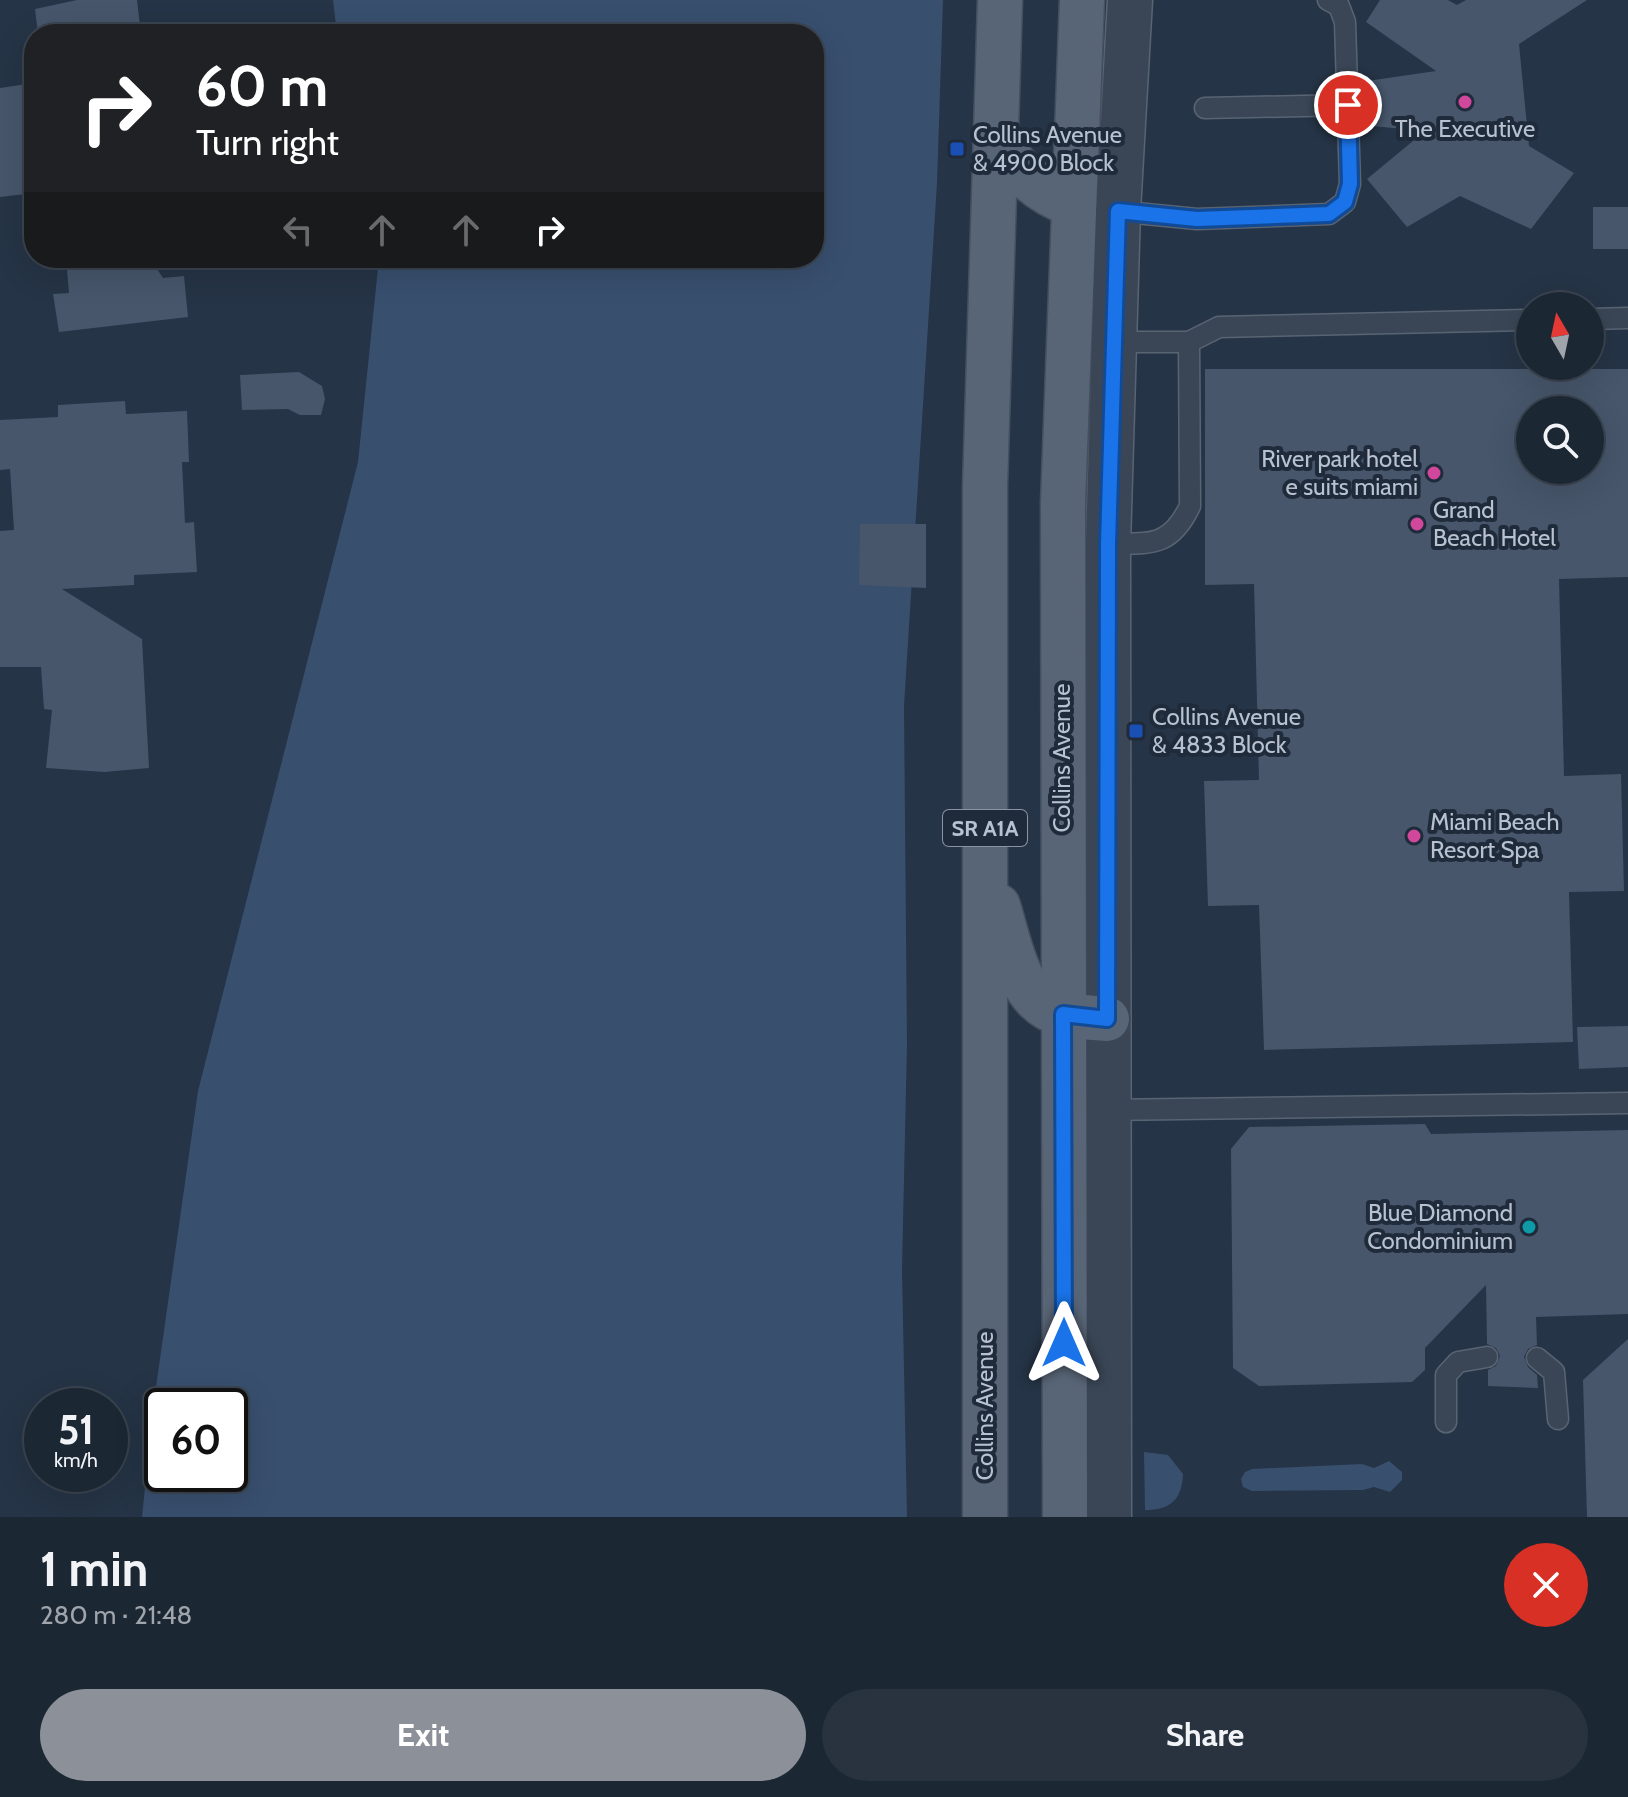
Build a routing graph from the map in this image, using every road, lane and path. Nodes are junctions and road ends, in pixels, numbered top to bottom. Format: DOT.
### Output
graph roads {
  1 [pos="1000,0"];
  2 [pos="1082,0"];
  3 [pos="1130,0"];
  4 [pos="1328,0"];
  5 [pos="1348,105"];
  6 [pos="1205,108"];
  7 [pos="996,140"];
  8 [pos="1074,205"];
  9 [pos="1118,211"];
  10 [pos="1628,318"];
  11 [pos="1604,319"];
  12 [pos="1516,320"];
  13 [pos="1113,342"];
  14 [pos="1189,342"];
  15 [pos="1108,544"];
  16 [pos="985,870"];
  17 [pos="1063,1014"];
  18 [pos="1107,1019"];
  19 [pos="1628,1103"];
  20 [pos="1106,1110"];
  21 [pos="1487,1357"];
  22 [pos="1537,1358"];
  23 [pos="1558,1419"];
  24 [pos="1446,1422"];
  25 [pos="985,1517"];
  26 [pos="1065,1517"];
  27 [pos="1109,1517"];
  1 -- 7 [label="main road, Collins Avenue / SR A1A"];
  2 -- 8 [label="main road, Collins Avenue / SR A1A"];
  3 -- 9 [label="street"];
  4 -- 5 [label="lane"];
  5 -- 6 [label="lane"];
  5 -- 9 [label="lane"];
  7 -- 8 [label="main road"];
  7 -- 16 [label="main road, Collins Avenue / SR A1A"];
  8 -- 9 [label="lane"];
  8 -- 17 [label="main road, Collins Avenue / SR A1A"];
  9 -- 13 [label="street"];
  10 -- 11 [label="lane"];
  12 -- 14 [label="lane"];
  13 -- 14 [label="lane"];
  13 -- 15 [label="street"];
  14 -- 15 [label="lane"];
  15 -- 18 [label="street"];
  16 -- 17 [label="main road"];
  16 -- 25 [label="main road, Collins Avenue / SR A1A"];
  17 -- 18 [label="main road"];
  17 -- 26 [label="main road, Collins Avenue / SR A1A"];
  18 -- 20 [label="street"];
  19 -- 20 [label="lane"];
  20 -- 27 [label="street"];
  21 -- 24 [label="lane"];
  22 -- 23 [label="lane"];
}
